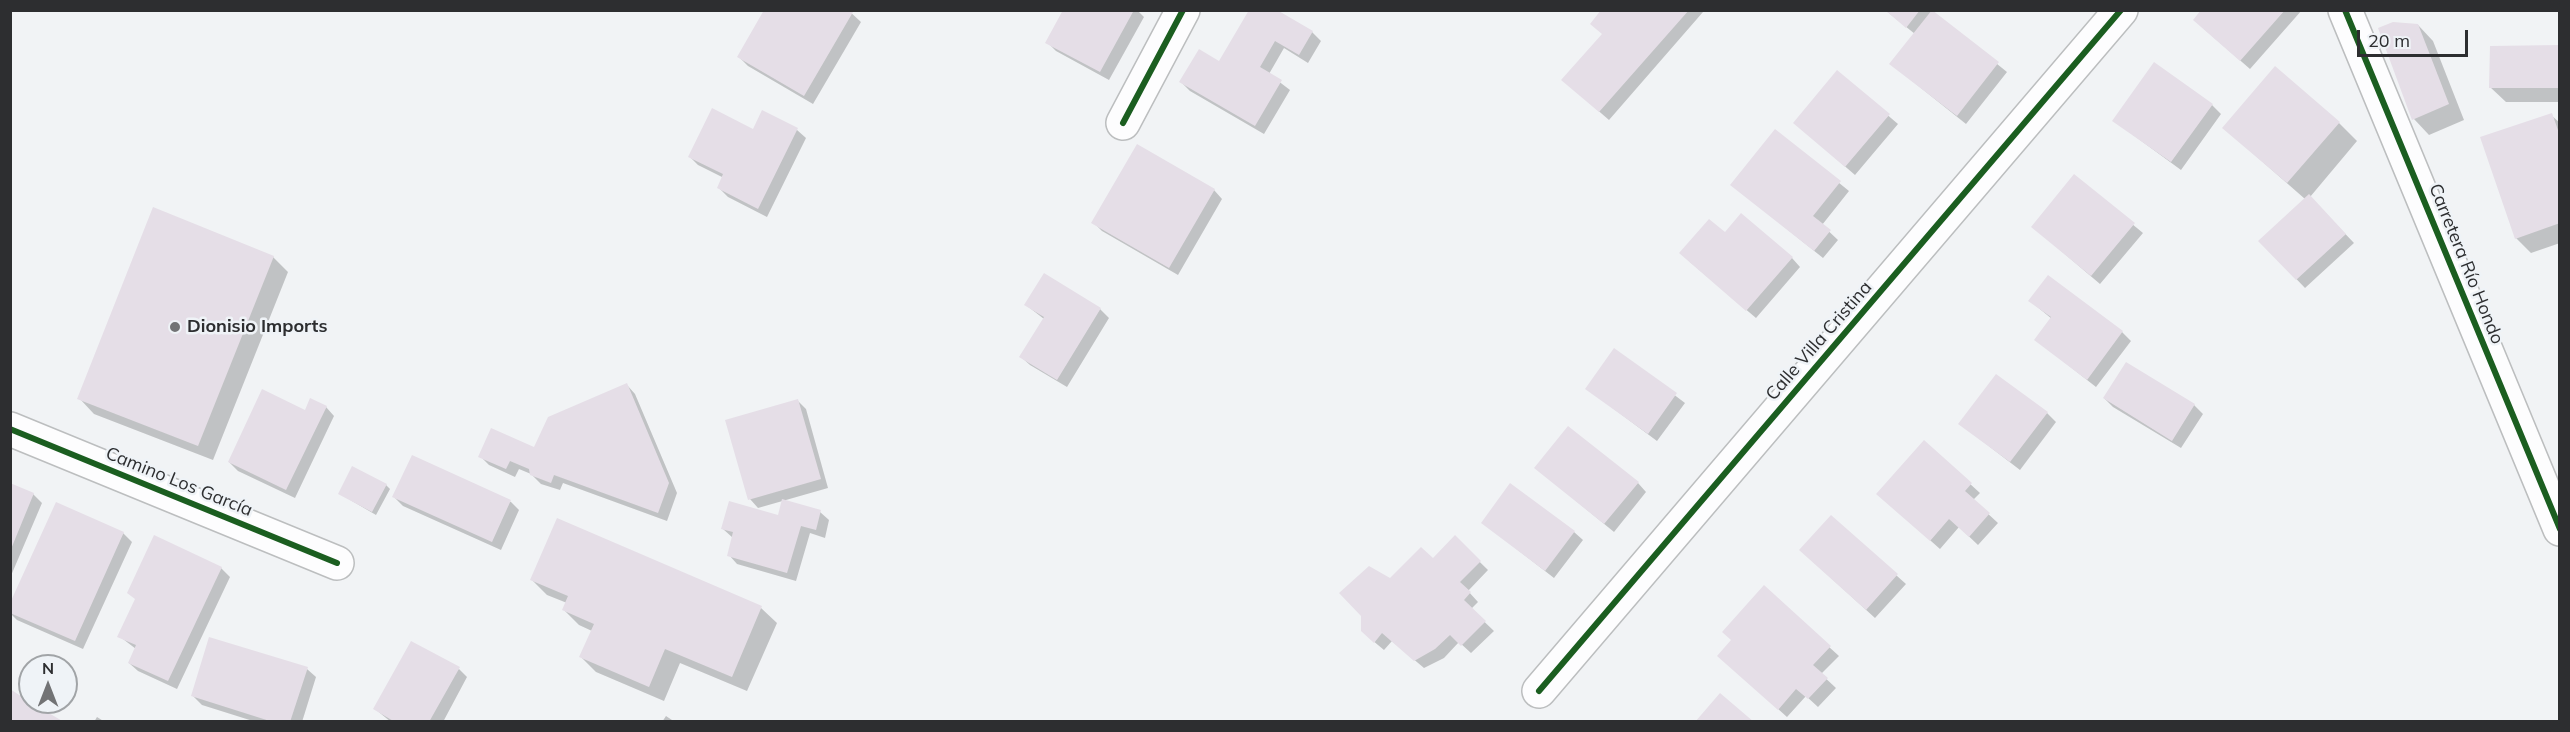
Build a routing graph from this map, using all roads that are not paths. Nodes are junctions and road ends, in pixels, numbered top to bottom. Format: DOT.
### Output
graph roads {
  1 [pos="1183,10"];
  2 [pos="2121,10"];
  3 [pos="2345,10"];
  4 [pos="1123,123"];
  5 [pos="10,429"];
  6 [pos="2559,529"];
  7 [pos="337,563"];
  8 [pos="1539,691"];
  1 -- 4 [label="street"];
  2 -- 8 [label="street, Calle Villa Cristina"];
  3 -- 6 [label="street, Carretera Río Hondo"];
  5 -- 7 [label="street, Camino Los García"];
}
